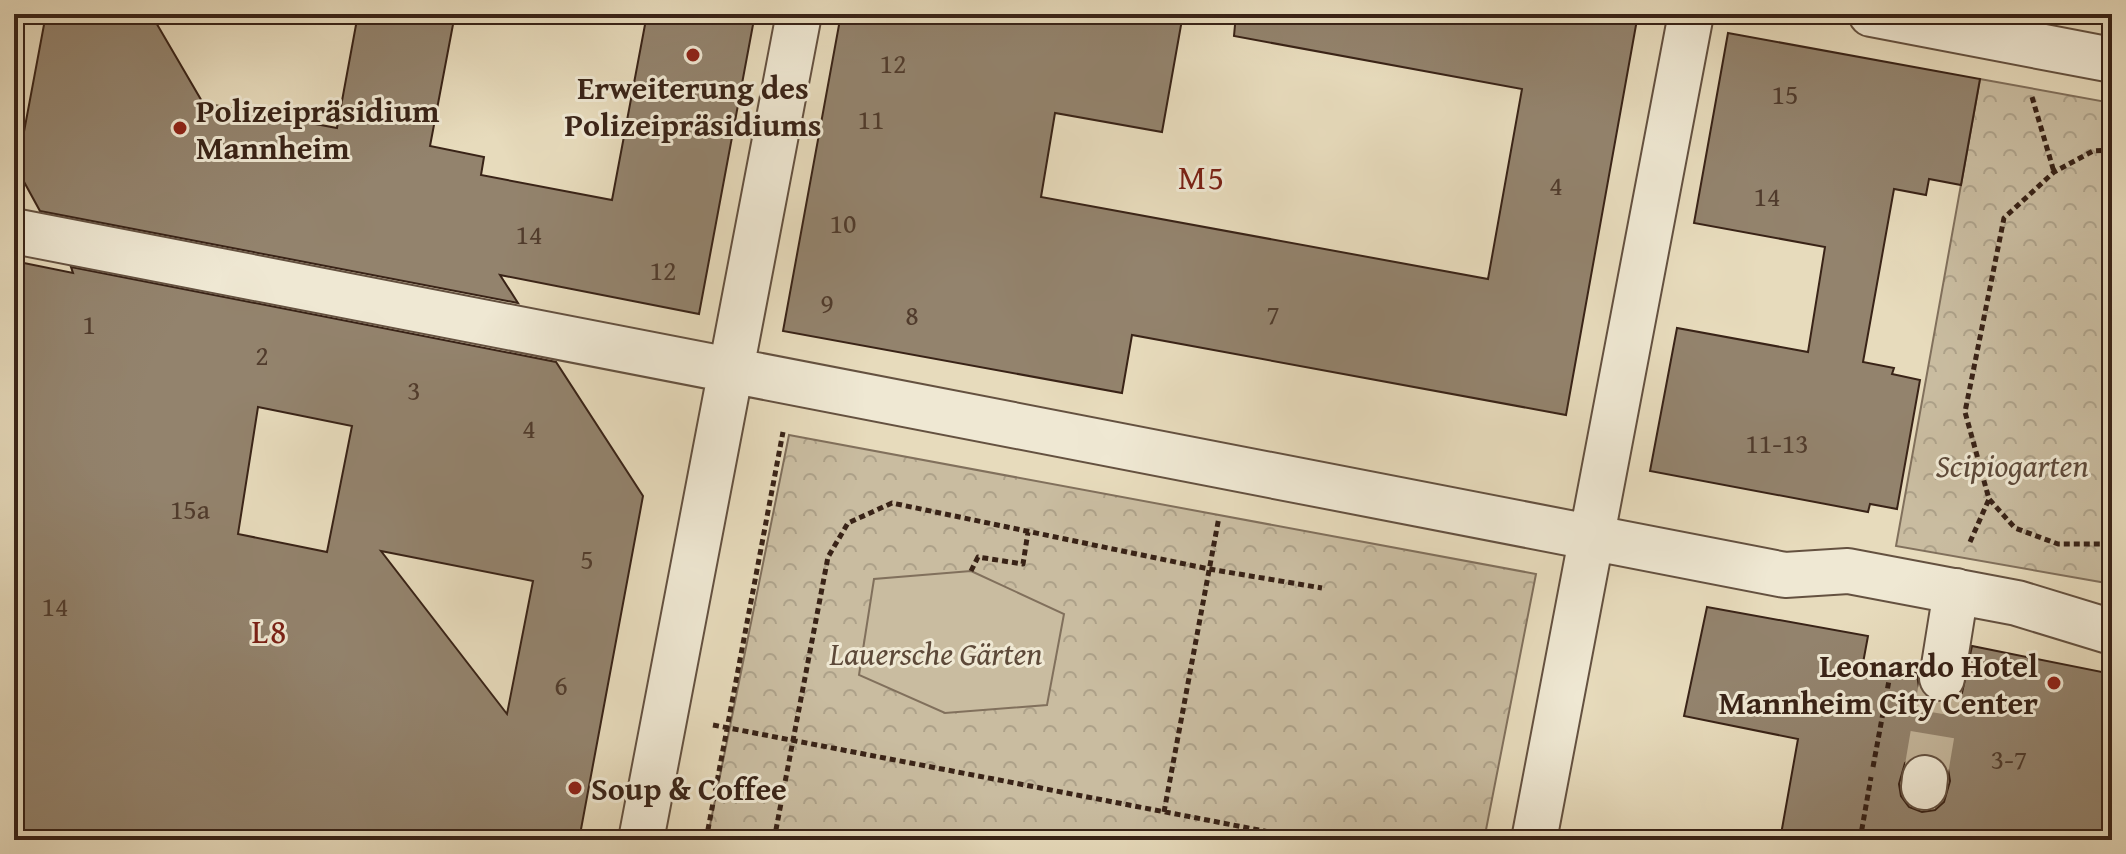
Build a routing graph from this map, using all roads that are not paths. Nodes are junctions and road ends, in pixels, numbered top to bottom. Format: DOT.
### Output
graph roads {
  1 [pos="799,14"];
  2 [pos="1691,14"];
  3 [pos="1871,14"];
  4 [pos="2112,60"];
  5 [pos="14,231"];
  6 [pos="731,369"];
  7 [pos="1593,535"];
  8 [pos="1956,591"];
  9 [pos="2112,632"];
  10 [pos="1942,678"];
  11 [pos="641,840"];
  12 [pos="1534,840"];
  1 -- 6 [label="street"];
  2 -- 7 [label="street"];
  3 -- 4 [label="street"];
  5 -- 6 [label="street"];
  6 -- 7 [label="street"];
  6 -- 11 [label="street"];
  7 -- 8 [label="street"];
  7 -- 12 [label="street"];
  8 -- 9 [label="street"];
  8 -- 10 [label="street"];
}
